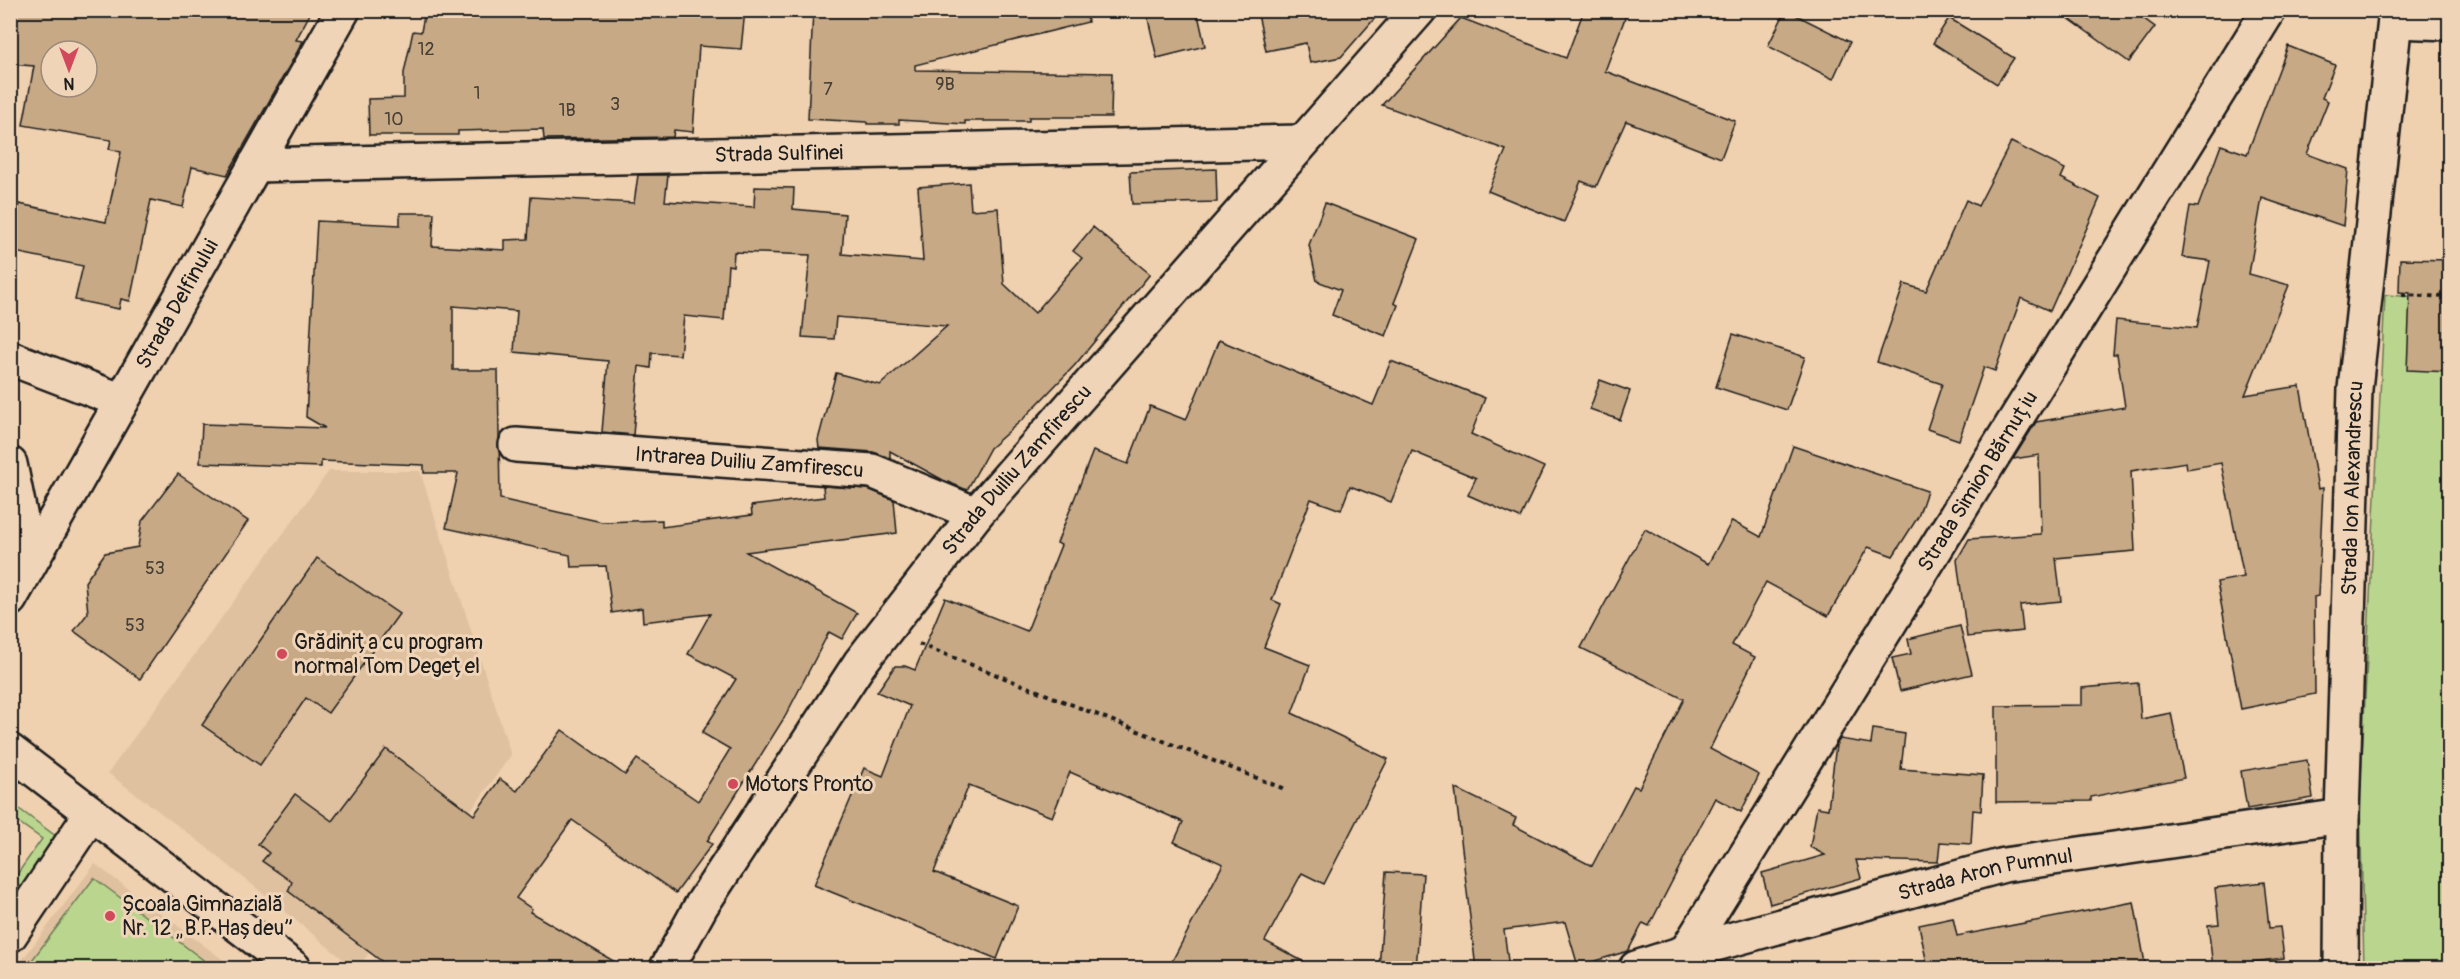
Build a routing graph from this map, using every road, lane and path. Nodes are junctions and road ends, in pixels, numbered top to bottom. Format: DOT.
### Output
graph roads {
  1 [pos="343,10"];
  2 [pos="1419,10"];
  3 [pos="2269,10"];
  4 [pos="2396,16"];
  5 [pos="2450,23"];
  6 [pos="1302,142"];
  7 [pos="255,165"];
  8 [pos="2366,292"];
  9 [pos="2450,297"];
  10 [pos="10,358"];
  11 [pos="122,401"];
  12 [pos="516,445"];
  13 [pos="10,464"];
  14 [pos="975,514"];
  15 [pos="30,563"];
  16 [pos="10,598"];
  17 [pos="885,630"];
  18 [pos="10,751"];
  19 [pos="1287,790"];
  20 [pos="91,814"];
  21 [pos="2342,816"];
  22 [pos="10,935"];
  23 [pos="1686,952"];
  24 [pos="294,969"];
  25 [pos="667,969"];
  26 [pos="1636,969"];
  27 [pos="2341,969"];
  1 -- 7 [label="street, Strada Delfinului"];
  2 -- 6 [label="street, Strada Duiliu Zamfirescu"];
  3 -- 23 [label="street, Strada Simion Bărnuțiu"];
  4 -- 5 [label="street"];
  4 -- 8 [label="street, Strada Ion Alexandrescu"];
  6 -- 7 [label="street, Strada Sulfinei"];
  6 -- 14 [label="street, Strada Duiliu Zamfirescu"];
  7 -- 11 [label="street, Strada Delfinului"];
  8 -- 9 [label="path"];
  8 -- 21 [label="street, Strada Ion Alexandrescu"];
  10 -- 11 [label="street"];
  11 -- 15 [label="street, Strada Delfinului"];
  12 -- 14 [label="street, Intrarea Duiliu Zamfirescu"];
  13 -- 15 [label="street"];
  14 -- 17 [label="street, Strada Duiliu Zamfirescu"];
  15 -- 16 [label="street, Strada Delfinului"];
  17 -- 19 [label="path"];
  17 -- 25 [label="street, Strada Duiliu Zamfirescu"];
  18 -- 20 [label="street"];
  20 -- 22 [label="street"];
  20 -- 24 [label="street"];
  21 -- 23 [label="street, Strada Aron Pumnul"];
  21 -- 27 [label="street, Strada Ion Alexandrescu"];
  23 -- 26 [label="street, Strada Aron Pumnul"];
}
